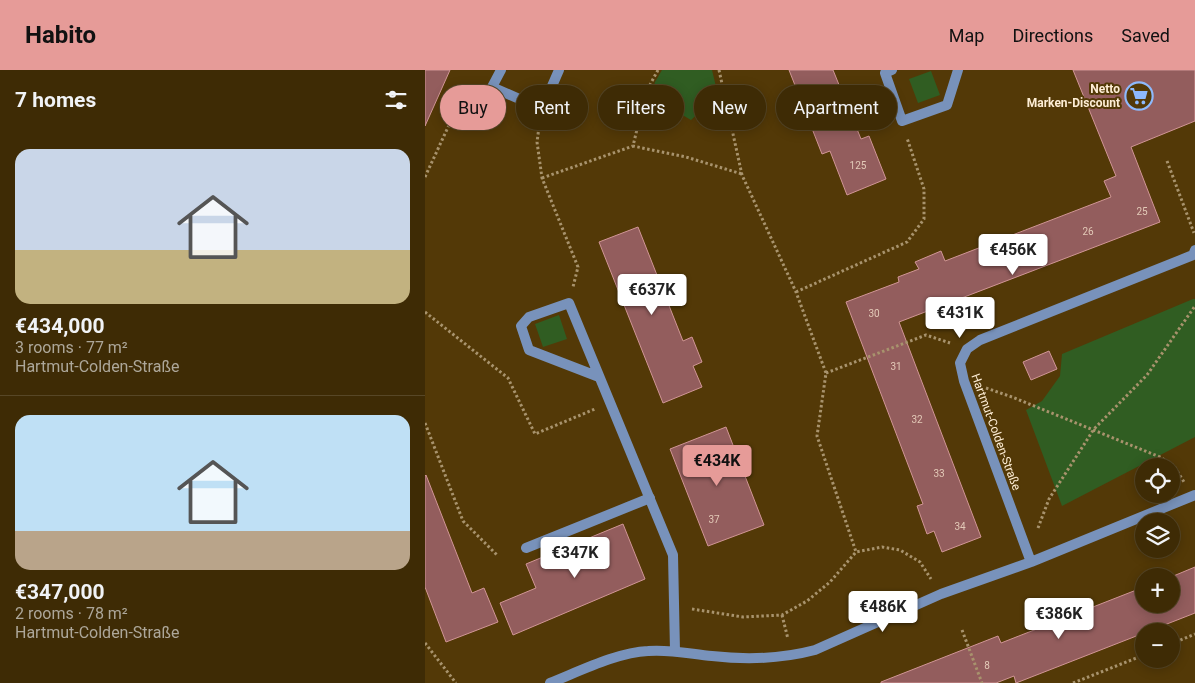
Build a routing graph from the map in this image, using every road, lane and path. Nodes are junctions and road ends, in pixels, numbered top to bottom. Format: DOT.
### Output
graph roads {
  1 [pos="501,70"];
  2 [pos="559,70"];
  3 [pos="658,70"];
  4 [pos="719,70"];
  5 [pos="893,70"];
  6 [pos="958,70"];
  7 [pos="494,85"];
  8 [pos="552,85"];
  9 [pos="903,121"];
  10 [pos="447,130"];
  11 [pos="539,130"];
  12 [pos="633,146"];
  13 [pos="1167,161"];
  14 [pos="742,175"];
  15 [pos="425,177"];
  16 [pos="542,178"];
  17 [pos="1195,236"];
  18 [pos="1195,250"];
  19 [pos="796,292"];
  20 [pos="569,303"];
  21 [pos="1195,306"];
  22 [pos="425,312"];
  23 [pos="967,349"];
  24 [pos="826,373"];
  25 [pos="599,376"];
  26 [pos="964,381"];
  27 [pos="611,403"];
  28 [pos="425,423"];
  29 [pos="1094,430"];
  30 [pos="1194,495"];
  31 [pos="650,498"];
  32 [pos="527,548"];
  33 [pos="856,552"];
  34 [pos="497,555"];
  35 [pos="1029,557"];
  36 [pos="941,594"];
  37 [pos="673,605"];
  38 [pos="782,615"];
  39 [pos="962,630"];
  40 [pos="1195,634"];
  41 [pos="1180,640"];
  42 [pos="425,643"];
  43 [pos="675,651"];
  44 [pos="791,655"];
  45 [pos="1135,659"];
  46 [pos="456,683"];
  47 [pos="550,683"];
  48 [pos="982,683"];
  49 [pos="1073,683"];
  1 -- 7 [label="street"];
  2 -- 8 [label="street"];
  3 -- 12 [label="path"];
  4 -- 14 [label="path"];
  5 -- 9 [label="street"];
  6 -- 9 [label="street"];
  9 -- 19 [label="path"];
  10 -- 15 [label="path"];
  11 -- 16 [label="path"];
  12 -- 14 [label="path"];
  12 -- 16 [label="path"];
  13 -- 17 [label="path"];
  14 -- 19 [label="path"];
  16 -- 20 [label="path"];
  18 -- 23 [label="street"];
  19 -- 24 [label="path"];
  20 -- 25 [label="street"];
  20 -- 25 [label="street"];
  21 -- 29 [label="path"];
  22 -- 27 [label="path"];
  23 -- 24 [label="path"];
  23 -- 26 [label="street, Hartmut-Colden-Straße"];
  24 -- 33 [label="path"];
  25 -- 27 [label="street"];
  26 -- 29 [label="path"];
  26 -- 35 [label="street, Hartmut-Colden-Straße"];
  27 -- 31 [label="street"];
  28 -- 34 [label="path"];
  29 -- 30 [label="path"];
  29 -- 35 [label="path"];
  30 -- 35 [label="street"];
  31 -- 32 [label="street"];
  31 -- 37 [label="street"];
  33 -- 36 [label="path"];
  33 -- 38 [label="path"];
  35 -- 36 [label="street"];
  36 -- 44 [label="street"];
  37 -- 38 [label="path"];
  37 -- 43 [label="street"];
  38 -- 44 [label="path"];
  39 -- 48 [label="path"];
  40 -- 41 [label="path"];
  42 -- 46 [label="path"];
  43 -- 44 [label="street"];
  43 -- 47 [label="street"];
  45 -- 49 [label="path"];
}
